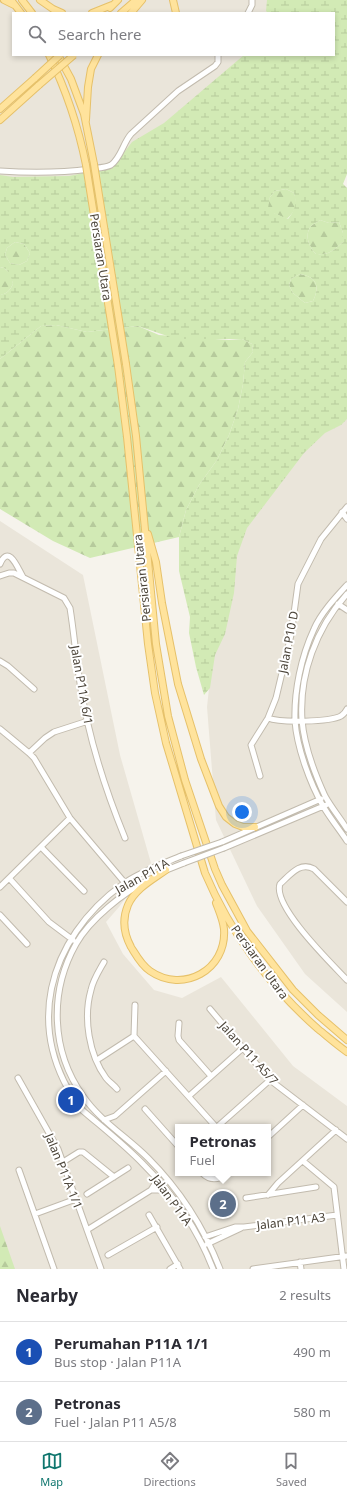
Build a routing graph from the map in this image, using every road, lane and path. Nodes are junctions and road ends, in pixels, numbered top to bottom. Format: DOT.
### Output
graph roads {
  1 [pos="4,0"];
  2 [pos="11,0"];
  3 [pos="22,0"];
  4 [pos="40,0"];
  5 [pos="118,0"];
  6 [pos="136,0"];
  7 [pos="142,0"];
  8 [pos="173,0"];
  9 [pos="252,0"];
  10 [pos="16,5"];
  11 [pos="112,5"];
  12 [pos="20,12"];
  13 [pos="31,12"];
  14 [pos="60,12"];
  15 [pos="94,12"];
  16 [pos="105,12"];
  17 [pos="122,12"];
  18 [pos="132,12"];
  19 [pos="176,12"];
  20 [pos="248,12"];
  21 [pos="49,56"];
  22 [pos="58,56"];
  23 [pos="60,56"];
  24 [pos="73,56"];
  25 [pos="98,56"];
  26 [pos="218,56"];
  27 [pos="35,78"];
  28 [pos="0,104"];
  29 [pos="0,109"];
  30 [pos="0,120"];
  31 [pos="86,123"];
  32 [pos="0,171"];
  33 [pos="347,507"];
  34 [pos="342,512"];
  35 [pos="144,519"];
  36 [pos="347,519"];
  37 [pos="0,564"];
  38 [pos="0,576"];
  39 [pos="24,578"];
  40 [pos="347,585"];
  41 [pos="347,594"];
  42 [pos="338,604"];
  43 [pos="347,610"];
  44 [pos="0,661"];
  45 [pos="34,689"];
  46 [pos="347,708"];
  47 [pos="268,718"];
  48 [pos="88,721"];
  49 [pos="295,721"];
  50 [pos="302,721"];
  51 [pos="1,731"];
  52 [pos="29,753"];
  53 [pos="260,776"];
  54 [pos="326,797"];
  55 [pos="320,800"];
  56 [pos="330,803"];
  57 [pos="323,806"];
  58 [pos="70,818"];
  59 [pos="255,827"];
  60 [pos="347,829"];
  61 [pos="126,838"];
  62 [pos="347,841"];
  63 [pos="41,847"];
  64 [pos="166,870"];
  65 [pos="9,878"];
  66 [pos="125,883"];
  67 [pos="0,887"];
  68 [pos="212,889"];
  69 [pos="84,891"];
  70 [pos="347,902"];
  71 [pos="0,916"];
  72 [pos="71,939"];
  73 [pos="76,943"];
  74 [pos="27,944"];
  75 [pos="104,962"];
  76 [pos="347,980"];
  77 [pos="135,1005"];
  78 [pos="210,1009"];
  79 [pos="179,1023"];
  80 [pos="134,1036"];
  81 [pos="347,1040"];
  82 [pos="339,1047"];
  83 [pos="243,1048"];
  84 [pos="347,1052"];
  85 [pos="347,1055"];
  86 [pos="96,1060"];
  87 [pos="166,1071"];
  88 [pos="211,1076"];
  89 [pos="18,1078"];
  90 [pos="270,1080"];
  91 [pos="117,1089"];
  92 [pos="189,1096"];
  93 [pos="303,1105"];
  94 [pos="145,1109"];
  95 [pos="115,1116"];
  96 [pos="104,1120"];
  97 [pos="214,1124"];
  98 [pos="220,1124"];
  99 [pos="111,1126"];
  100 [pos="336,1130"];
  101 [pos="271,1134"];
  102 [pos="347,1139"];
  103 [pos="175,1143"];
  104 [pos="303,1161"];
  105 [pos="63,1162"];
  106 [pos="128,1168"];
  107 [pos="19,1170"];
  108 [pos="206,1176"];
  109 [pos="223,1176"];
  110 [pos="114,1177"];
  111 [pos="158,1179"];
  112 [pos="316,1187"];
  113 [pos="151,1190"];
  114 [pos="166,1190"];
  115 [pos="87,1194"];
  116 [pos="268,1195"];
  117 [pos="246,1198"];
  118 [pos="76,1199"];
  119 [pos="35,1214"];
  120 [pos="149,1215"];
  121 [pos="337,1215"];
  122 [pos="157,1226"];
  123 [pos="244,1227"];
  124 [pos="87,1230"];
  125 [pos="206,1237"];
  126 [pos="199,1240"];
  127 [pos="209,1242"];
  128 [pos="203,1246"];
  129 [pos="108,1255"];
  130 [pos="345,1256"];
  131 [pos="300,1262"];
  132 [pos="179,1267"];
  133 [pos="54,1269"];
  134 [pos="101,1269"];
  135 [pos="170,1269"];
  136 [pos="213,1269"];
  137 [pos="220,1269"];
  138 [pos="253,1269"];
  139 [pos="301,1269"];
  140 [pos="344,1269"];
  1 -- 10 [label="main road"];
  2 -- 10 [label="main road"];
  3 -- 13 [label="main road"];
  4 -- 14 [label="main road"];
  5 -- 11 [label="main road"];
  6 -- 17 [label="main road"];
  7 -- 18 [label="main road"];
  8 -- 19 [label="main road"];
  9 -- 20 [label="street"];
  10 -- 12 [label="main road"];
  11 -- 15 [label="main road"];
  11 -- 16 [label="main road"];
  21 -- 68 [label="main road, Persiaran Utara, bridge"];
  22 -- 27 [label="main road, bridge"];
  23 -- 31 [label="main road, Persiaran Utara"];
  24 -- 30 [label="main road, bridge"];
  25 -- 31 [label="main road"];
  26 -- 32 [label="street"];
  27 -- 28 [label="main road"];
  27 -- 29 [label="main road"];
  31 -- 35 [label="main road, Persiaran Utara, bridge"];
  33 -- 34 [label="street, Jalan P10 D"];
  34 -- 36 [label="street"];
  34 -- 47 [label="street, Jalan P10 D"];
  35 -- 59 [label="main road"];
  35 -- 81 [label="main road, Persiaran Utara"];
  37 -- 39 [label="street"];
  38 -- 39 [label="street, Jalan P11A 6/1"];
  39 -- 48 [label="street, Jalan P11A 6/1"];
  40 -- 49 [label="street"];
  41 -- 42 [label="street"];
  42 -- 43 [label="street"];
  42 -- 50 [label="street"];
  44 -- 45 [label="street"];
  46 -- 50 [label="street"];
  47 -- 49 [label="street"];
  47 -- 53 [label="street, Jalan P10 D"];
  48 -- 52 [label="street"];
  48 -- 61 [label="street, Jalan P11A 6/1"];
  49 -- 50 [label="street"];
  49 -- 55 [label="street"];
  50 -- 54 [label="street"];
  51 -- 52 [label="street"];
  52 -- 58 [label="street"];
  54 -- 55 [label="street, Jalan P11A"];
  54 -- 56 [label="street"];
  55 -- 57 [label="street"];
  55 -- 59 [label="street, Jalan P11A"];
  56 -- 57 [label="street, Jalan P11A"];
  56 -- 60 [label="street"];
  57 -- 62 [label="street"];
  57 -- 64 [label="street, Jalan P11A, bridge"];
  58 -- 63 [label="street"];
  58 -- 66 [label="street"];
  59 -- 66 [label="street, Jalan P11A, bridge"];
  63 -- 65 [label="street"];
  63 -- 69 [label="street"];
  64 -- 68 [label="main road"];
  64 -- 73 [label="street, Jalan P11A"];
  65 -- 67 [label="street"];
  65 -- 72 [label="street"];
  66 -- 72 [label="street, Jalan P11A"];
  68 -- 82 [label="main road, Persiaran Utara"];
  70 -- 76 [label="street"];
  71 -- 74 [label="street"];
  72 -- 73 [label="street"];
  72 -- 111 [label="street, Jalan P11A"];
  73 -- 96 [label="street, Jalan P11A"];
  75 -- 86 [label="street"];
  77 -- 80 [label="street"];
  78 -- 83 [label="street, Jalan P11 A5/7"];
  79 -- 88 [label="street"];
  80 -- 86 [label="street"];
  80 -- 87 [label="street"];
  82 -- 84 [label="main road, Persiaran Utara"];
  82 -- 85 [label="main road"];
  83 -- 88 [label="street"];
  83 -- 90 [label="street, Jalan P11 A5/7"];
  86 -- 91 [label="street"];
  87 -- 92 [label="street"];
  87 -- 95 [label="street"];
  88 -- 92 [label="street"];
  89 -- 105 [label="street, Jalan P11A 1/1"];
  90 -- 93 [label="street, Jalan P11 A5/7"];
  90 -- 98 [label="street"];
  92 -- 97 [label="street"];
  93 -- 100 [label="street, Jalan P11 A5/7"];
  93 -- 101 [label="street"];
  94 -- 103 [label="street"];
  95 -- 96 [label="street"];
  95 -- 99 [label="street"];
  96 -- 99 [label="street, Jalan P11A"];
  99 -- 125 [label="street, Jalan P11A"];
  100 -- 102 [label="street, Jalan P11 A5/7"];
  100 -- 104 [label="street"];
  104 -- 116 [label="street"];
  104 -- 121 [label="street"];
  105 -- 110 [label="street"];
  105 -- 118 [label="street, Jalan P11A 1/1"];
  106 -- 110 [label="street"];
  107 -- 119 [label="street"];
  108 -- 109 [label="street"];
  110 -- 115 [label="street"];
  111 -- 113 [label="street"];
  111 -- 114 [label="street, Jalan P11A"];
  112 -- 116 [label="street"];
  113 -- 114 [label="street"];
  113 -- 124 [label="street"];
  114 -- 126 [label="street, Jalan P11A"];
  116 -- 117 [label="street"];
  118 -- 119 [label="street"];
  118 -- 124 [label="street, Jalan P11A 1/1"];
  119 -- 133 [label="street"];
  120 -- 122 [label="street"];
  121 -- 123 [label="street, Jalan P11 A3"];
  121 -- 130 [label="street"];
  122 -- 129 [label="street"];
  122 -- 132 [label="street"];
  123 -- 125 [label="street, Jalan P11 A3"];
  123 -- 127 [label="street, Jalan P11 A3"];
  124 -- 134 [label="street, Jalan P11A 1/1"];
  125 -- 126 [label="street, Jalan P11 A3"];
  125 -- 127 [label="street, Jalan P11A"];
  126 -- 128 [label="street, Jalan P11A"];
  127 -- 128 [label="street, Jalan P11 A3"];
  127 -- 137 [label="street, Jalan P11A"];
  128 -- 136 [label="street, Jalan P11A"];
  130 -- 131 [label="street"];
  130 -- 140 [label="street"];
  131 -- 138 [label="street"];
  131 -- 139 [label="street"];
  132 -- 135 [label="street"];
}
